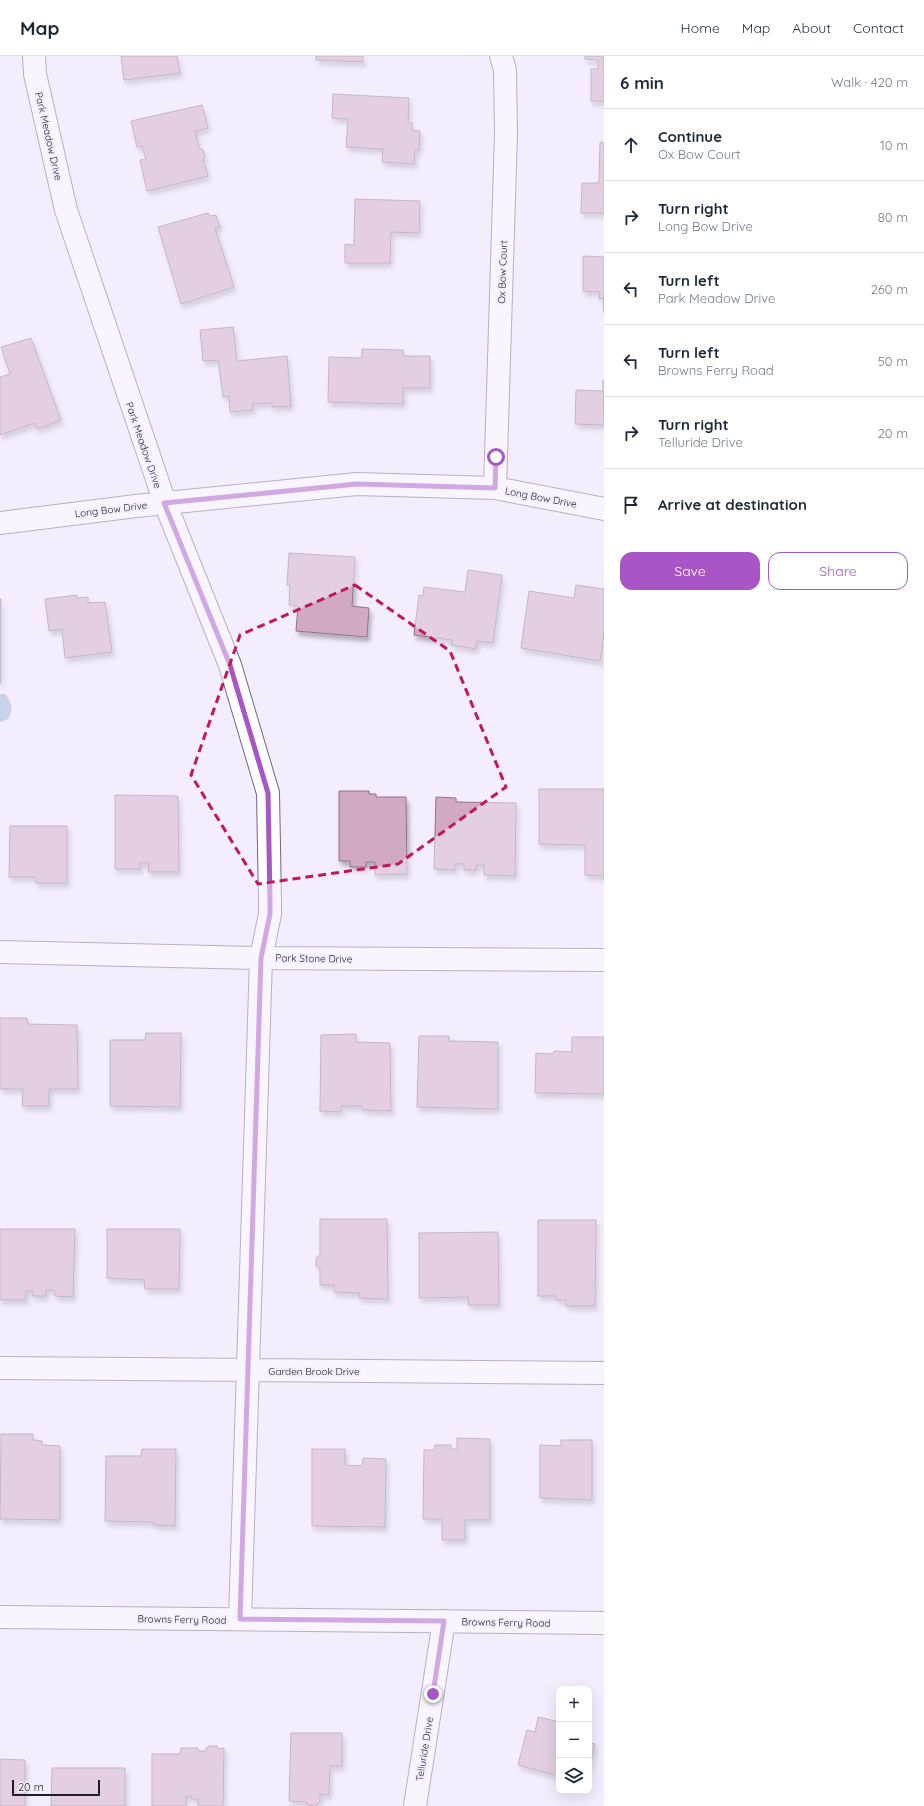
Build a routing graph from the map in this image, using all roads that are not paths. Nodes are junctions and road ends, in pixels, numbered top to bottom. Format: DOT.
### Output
graph roads {
  1 [pos="34,56"];
  2 [pos="501,56"];
  3 [pos="495,488"];
  4 [pos="164,503"];
  5 [pos="604,509"];
  6 [pos="0,523"];
  7 [pos="0,952"];
  8 [pos="261,958"];
  9 [pos="604,960"];
  10 [pos="0,1368"];
  11 [pos="249,1370"];
  12 [pos="604,1373"];
  13 [pos="0,1617"];
  14 [pos="240,1619"];
  15 [pos="444,1621"];
  16 [pos="604,1623"];
  17 [pos="416,1806"];
  1 -- 4 [label="street, Park Meadow Drive"];
  2 -- 3 [label="street, Ox Bow Court"];
  3 -- 4 [label="street, Long Bow Drive"];
  3 -- 5 [label="street, Long Bow Drive"];
  4 -- 6 [label="street, Long Bow Drive"];
  4 -- 8 [label="street, Park Meadow Drive"];
  7 -- 8 [label="street, Park Stone Drive"];
  8 -- 9 [label="street, Park Stone Drive"];
  8 -- 11 [label="street, Park Meadow Drive"];
  10 -- 11 [label="street, Garden Brook Drive"];
  11 -- 12 [label="street, Garden Brook Drive"];
  11 -- 14 [label="street, Park Meadow Drive"];
  13 -- 14 [label="street, Browns Ferry Road"];
  14 -- 15 [label="street, Browns Ferry Road"];
  15 -- 16 [label="street, Browns Ferry Road"];
  15 -- 17 [label="street, Telluride Drive"];
}
